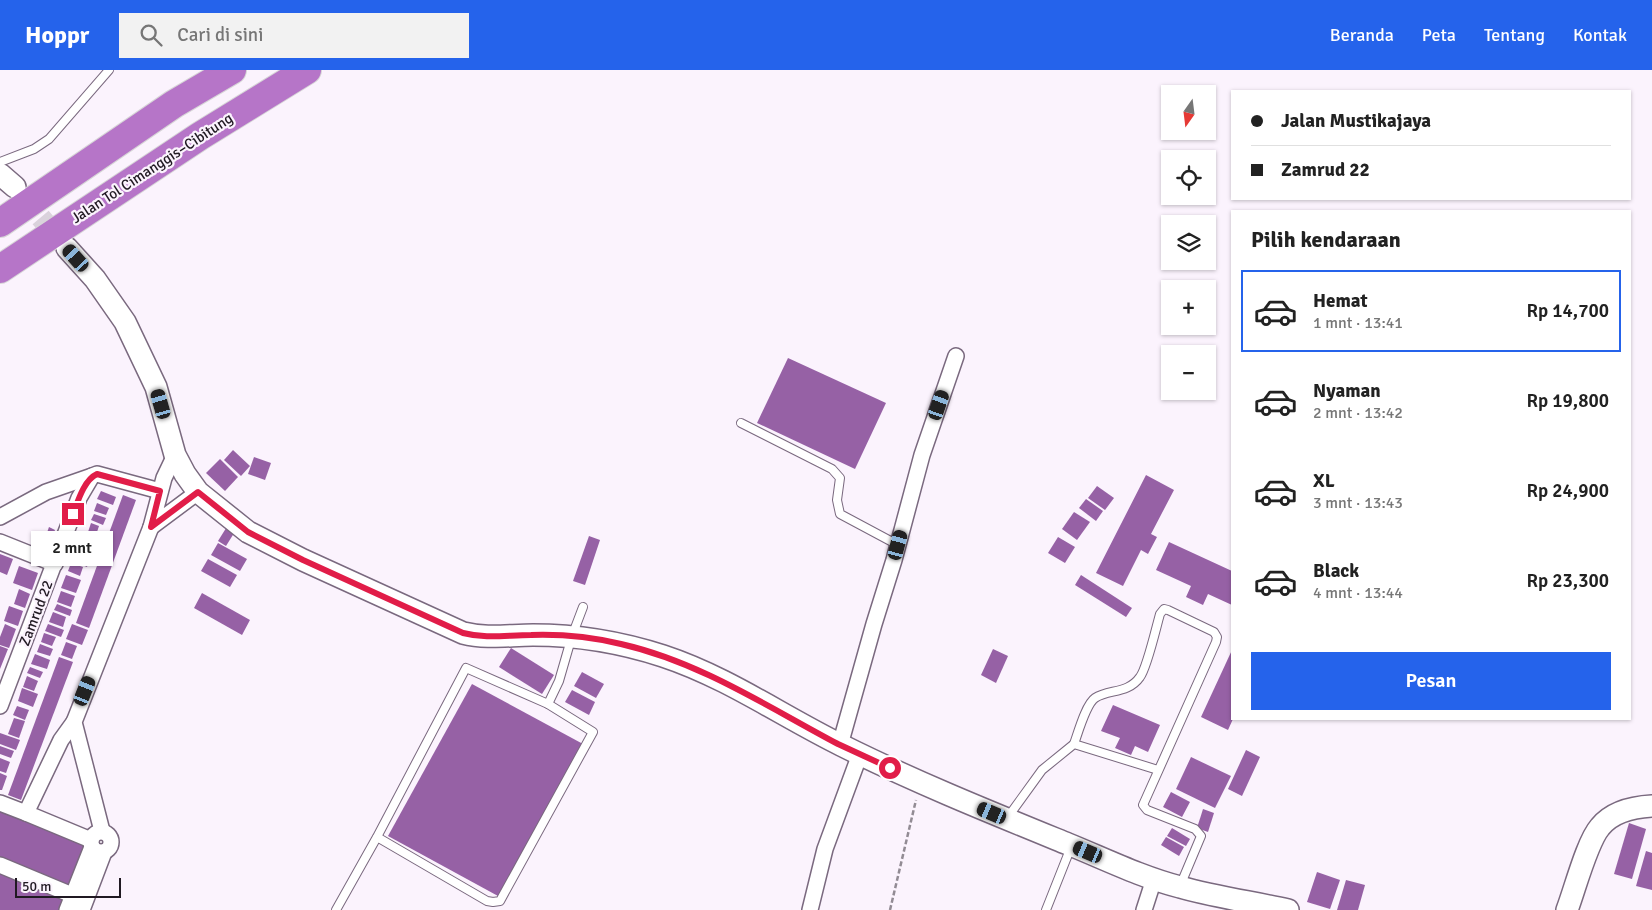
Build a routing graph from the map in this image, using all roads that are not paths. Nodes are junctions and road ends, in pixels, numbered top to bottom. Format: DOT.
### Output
graph roads {
  1 [pos="109,70"];
  2 [pos="232,70"];
  3 [pos="307,70"];
  4 [pos="0,162"];
  5 [pos="0,223"];
  6 [pos="67,248"];
  7 [pos="0,269"];
  8 [pos="956,356"];
  9 [pos="741,423"];
  10 [pos="175,455"];
  11 [pos="92,476"];
  12 [pos="160,491"];
  13 [pos="198,492"];
  14 [pos="0,516"];
  15 [pos="151,527"];
  16 [pos="0,542"];
  17 [pos="898,545"];
  18 [pos="56,564"];
  19 [pos="583,607"];
  20 [pos="572,636"];
  21 [pos="548,704"];
  22 [pos="0,706"];
  23 [pos="74,722"];
  24 [pos="1074,744"];
  25 [pos="840,745"];
  26 [pos="860,754"];
  27 [pos="1158,770"];
  28 [pos="0,803"];
  29 [pos="1652,806"];
  30 [pos="26,813"];
  31 [pos="1007,819"];
  32 [pos="377,837"];
  33 [pos="97,843"];
  34 [pos="1072,845"];
  35 [pos="0,865"];
  36 [pos="1154,879"];
  37 [pos="1180,887"];
  38 [pos="72,895"];
  39 [pos="1240,906"];
  40 [pos="67,910"];
  41 [pos="82,910"];
  42 [pos="336,910"];
  43 [pos="810,910"];
  44 [pos="1046,910"];
  45 [pos="1144,910"];
  46 [pos="1288,910"];
  47 [pos="1567,910"];
  1 -- 4 [label="lane"];
  2 -- 5 [label="highway"];
  3 -- 7 [label="highway, Jalan Tol Cimanggis–Cibitung"];
  6 -- 10 [label="street"];
  8 -- 17 [label="street"];
  9 -- 17 [label="lane"];
  10 -- 12 [label="street"];
  10 -- 13 [label="street"];
  11 -- 12 [label="street"];
  11 -- 14 [label="street"];
  11 -- 18 [label="street, Zamrud 22"];
  12 -- 15 [label="street"];
  13 -- 15 [label="street"];
  13 -- 20 [label="street"];
  15 -- 23 [label="street"];
  16 -- 18 [label="street"];
  17 -- 25 [label="street"];
  18 -- 22 [label="street, Zamrud 22"];
  19 -- 20 [label="lane"];
  20 -- 21 [label="lane"];
  20 -- 25 [label="street"];
  21 -- 32 [label="lane"];
  21 -- 32 [label="lane"];
  23 -- 30 [label="street"];
  23 -- 33 [label="street"];
  24 -- 27 [label="lane"];
  24 -- 27 [label="lane"];
  24 -- 31 [label="lane"];
  25 -- 26 [label="street"];
  26 -- 31 [label="street"];
  26 -- 43 [label="street"];
  27 -- 37 [label="lane"];
  28 -- 30 [label="street"];
  29 -- 47 [label="street"];
  30 -- 33 [label="street"];
  31 -- 34 [label="street"];
  32 -- 42 [label="lane"];
  33 -- 38 [label="street"];
  33 -- 41 [label="street"];
  34 -- 36 [label="street"];
  34 -- 44 [label="lane"];
  35 -- 38 [label="street"];
  36 -- 37 [label="street"];
  36 -- 45 [label="street"];
  37 -- 39 [label="street"];
  38 -- 40 [label="street"];
  39 -- 46 [label="street"];
}
